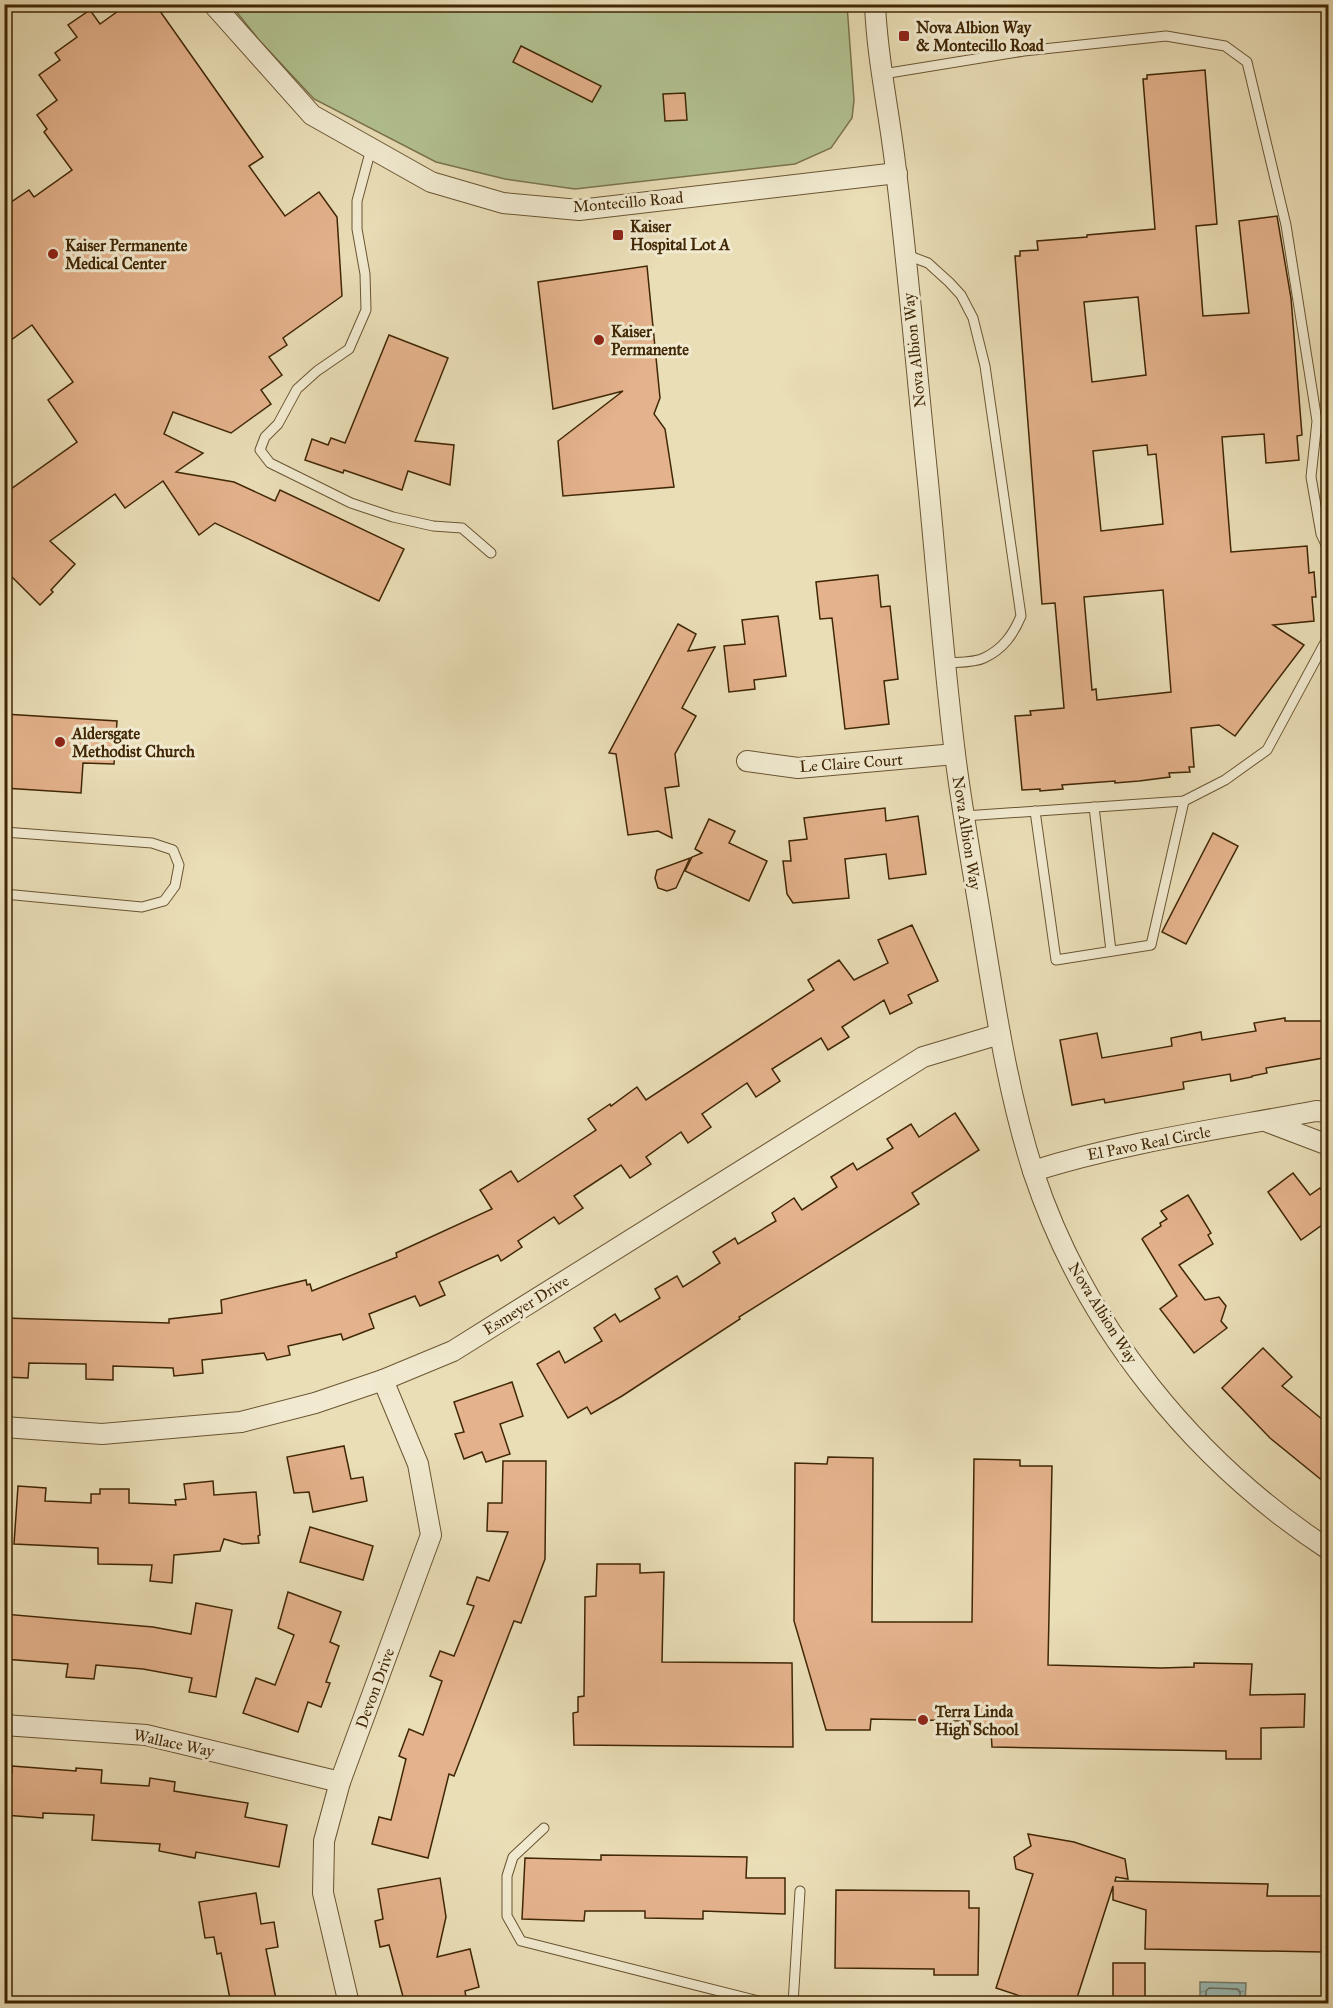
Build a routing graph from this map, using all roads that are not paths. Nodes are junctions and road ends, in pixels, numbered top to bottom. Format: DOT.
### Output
graph roads {
  1 [pos="58,4"];
  2 [pos="67,4"];
  3 [pos="213,4"];
  4 [pos="905,4"];
  5 [pos="875,6"];
  6 [pos="883,74"];
  7 [pos="371,148"];
  8 [pos="897,173"];
  9 [pos="905,255"];
  10 [pos="1329,549"];
  11 [pos="491,553"];
  12 [pos="1329,637"];
  13 [pos="946,663"];
  14 [pos="955,754"];
  15 [pos="747,761"];
  16 [pos="1184,801"];
  17 [pos="1094,807"];
  18 [pos="1035,811"];
  19 [pos="964,816"];
  20 [pos="4,832"];
  21 [pos="4,894"];
  22 [pos="1111,951"];
  23 [pos="1000,1034"];
  24 [pos="1329,1112"];
  25 [pos="1265,1121"];
  26 [pos="1329,1144"];
  27 [pos="1034,1171"];
  28 [pos="383,1380"];
  29 [pos="4,1427"];
  30 [pos="1329,1549"];
  31 [pos="4,1725"];
  32 [pos="340,1782"];
  33 [pos="544,1828"];
  34 [pos="800,1891"];
  35 [pos="349,2004"];
  36 [pos="770,2004"];
  37 [pos="793,2004"];
  1 -- 2 [label="lane"];
  3 -- 7 [label="street, Montecillo Road"];
  4 -- 5 [label="lane"];
  5 -- 6 [label="street, Nova Albion Way"];
  6 -- 8 [label="street, Nova Albion Way"];
  6 -- 10 [label="lane"];
  7 -- 8 [label="street, Montecillo Road"];
  7 -- 11 [label="lane"];
  8 -- 9 [label="street, Nova Albion Way"];
  9 -- 13 [label="street, Nova Albion Way"];
  9 -- 13 [label="lane"];
  12 -- 16 [label="lane"];
  13 -- 14 [label="street, Nova Albion Way"];
  14 -- 15 [label="street, Le Claire Court"];
  14 -- 19 [label="street, Nova Albion Way"];
  16 -- 17 [label="lane"];
  16 -- 22 [label="lane"];
  17 -- 18 [label="lane"];
  17 -- 22 [label="lane"];
  18 -- 19 [label="lane"];
  18 -- 22 [label="lane"];
  19 -- 23 [label="street, Nova Albion Way"];
  20 -- 21 [label="lane"];
  23 -- 27 [label="street, Nova Albion Way"];
  23 -- 28 [label="street, Esmeyer Drive"];
  24 -- 25 [label="street, El Pavo Real Circle"];
  25 -- 26 [label="street"];
  25 -- 27 [label="street, El Pavo Real Circle"];
  27 -- 30 [label="street, Nova Albion Way"];
  28 -- 29 [label="street, Esmeyer Drive"];
  28 -- 32 [label="street, Devon Drive"];
  31 -- 32 [label="street, Wallace Way"];
  32 -- 35 [label="street, Devon Drive"];
  33 -- 36 [label="lane"];
  34 -- 37 [label="lane"];
}
